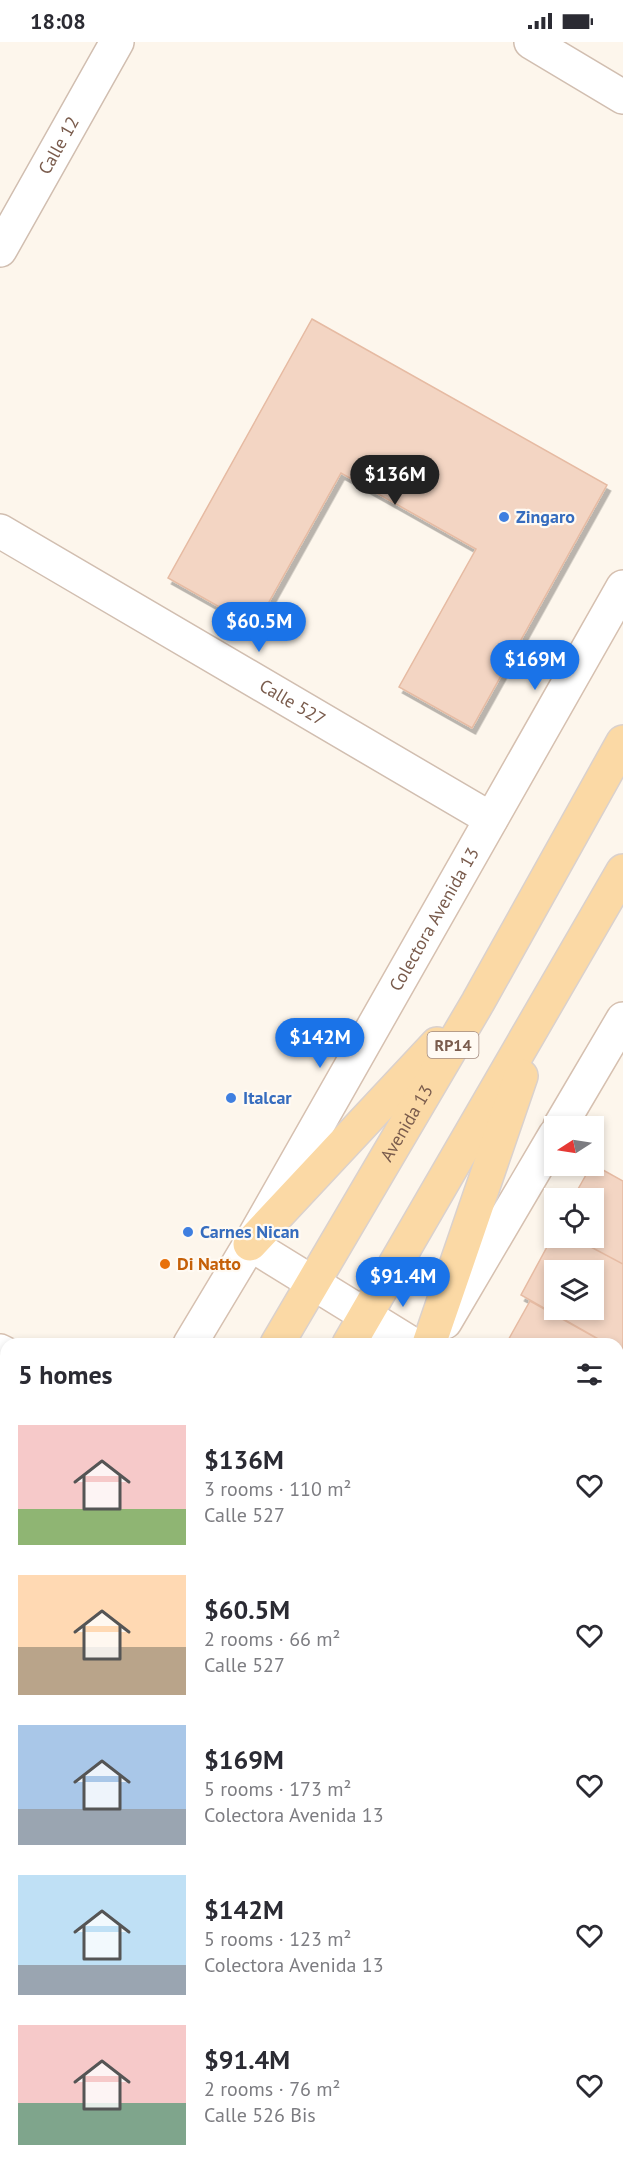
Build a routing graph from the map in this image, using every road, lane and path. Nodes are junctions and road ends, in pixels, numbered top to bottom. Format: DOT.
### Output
graph roads {
  1 [pos="117,42"];
  2 [pos="531,42"];
  3 [pos="623,97"];
  4 [pos="0,250"];
  5 [pos="0,531"];
  6 [pos="623,587"];
  7 [pos="623,742"];
  8 [pos="491,819"];
  9 [pos="623,871"];
  10 [pos="478,1002"];
  11 [pos="545,1006"];
  12 [pos="623,1019"];
  13 [pos="566,1116"];
  14 [pos="544,1153"];
  15 [pos="250,1244"];
  16 [pos="314,1282"];
  17 [pos="366,1315"];
  18 [pos="194,1338"];
  19 [pos="281,1338"];
  20 [pos="353,1338"];
  21 [pos="402,1338"];
  22 [pos="432,1338"];
  23 [pos="434,1338"];
  1 -- 4 [label="street, Calle 12"];
  2 -- 3 [label="street"];
  5 -- 8 [label="street, Calle 527"];
  6 -- 8 [label="street, Colectora Avenida 13"];
  7 -- 10 [label="main road, Avenida 13 / RP14"];
  8 -- 15 [label="street, Colectora Avenida 13"];
  9 -- 11 [label="main road"];
  10 -- 15 [label="main road"];
  10 -- 16 [label="main road, Avenida 13 / RP14"];
  11 -- 17 [label="main road"];
  11 -- 22 [label="main road"];
  12 -- 13 [label="street"];
  14 -- 23 [label="street"];
  15 -- 16 [label="street"];
  15 -- 18 [label="street, Colectora Avenida 13"];
  16 -- 17 [label="street"];
  16 -- 19 [label="main road, Avenida 13 / RP14"];
  17 -- 20 [label="main road"];
  17 -- 21 [label="street"];
}
